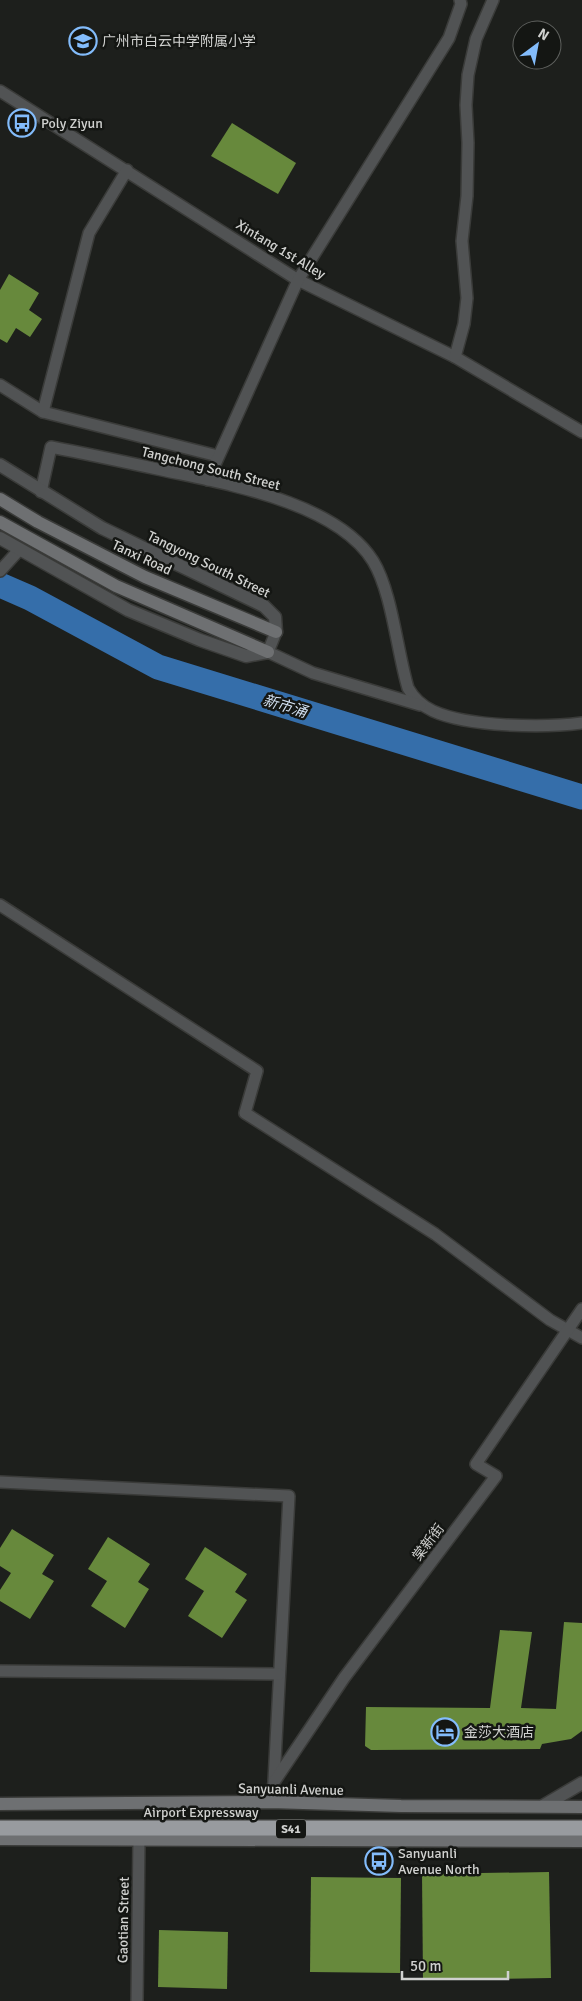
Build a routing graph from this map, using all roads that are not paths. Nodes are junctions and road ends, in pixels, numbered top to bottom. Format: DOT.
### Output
graph roads {
  1 [pos="460,0"];
  2 [pos="493,0"];
  3 [pos="0,91"];
  4 [pos="127,170"];
  5 [pos="298,280"];
  6 [pos="455,357"];
  7 [pos="0,385"];
  8 [pos="43,412"];
  9 [pos="582,432"];
  10 [pos="218,456"];
  11 [pos="0,466"];
  12 [pos="208,480"];
  13 [pos="41,492"];
  14 [pos="0,499"];
  15 [pos="0,522"];
  16 [pos="0,538"];
  17 [pos="19,550"];
  18 [pos="1,570"];
  19 [pos="276,632"];
  20 [pos="268,652"];
  21 [pos="424,706"];
  22 [pos="582,723"];
  23 [pos="0,905"];
  24 [pos="582,1309"];
  25 [pos="569,1331"];
  26 [pos="582,1338"];
  27 [pos="0,1482"];
  28 [pos="0,1670"];
  29 [pos="279,1674"];
  30 [pos="274,1782"];
  31 [pos="582,1783"];
  32 [pos="271,1802"];
  33 [pos="0,1804"];
  34 [pos="543,1806"];
  35 [pos="582,1807"];
  36 [pos="0,1828"];
  37 [pos="582,1828"];
  38 [pos="0,1839"];
  39 [pos="139,1840"];
  40 [pos="582,1841"];
  41 [pos="137,2001"];
  1 -- 5 [label="street"];
  2 -- 6 [label="street"];
  3 -- 4 [label="street, Xintang 1st Alley"];
  4 -- 5 [label="street, Xintang 1st Alley"];
  4 -- 8 [label="street"];
  5 -- 6 [label="street, Xintang 1st Alley"];
  5 -- 10 [label="street"];
  6 -- 9 [label="street, Xintang 1st Alley"];
  7 -- 8 [label="street"];
  8 -- 10 [label="street"];
  10 -- 12 [label="street"];
  11 -- 13 [label="street, Tangyong South Street"];
  12 -- 13 [label="street, Tangchong South Street"];
  12 -- 21 [label="street, Tangchong South Street"];
  13 -- 19 [label="street, Tangyong South Street"];
  14 -- 19 [label="main road, Tanxi Road"];
  15 -- 20 [label="main road"];
  16 -- 17 [label="street"];
  17 -- 18 [label="street"];
  17 -- 20 [label="street"];
  19 -- 20 [label="street"];
  20 -- 21 [label="street"];
  21 -- 22 [label="street, Tangchong South Street"];
  23 -- 25 [label="street"];
  24 -- 25 [label="street, 棠新街"];
  25 -- 26 [label="street"];
  25 -- 30 [label="street, 棠新街"];
  27 -- 29 [label="street"];
  28 -- 29 [label="street"];
  29 -- 30 [label="street"];
  30 -- 32 [label="street, 棠新街"];
  31 -- 34 [label="street"];
  32 -- 33 [label="main road, Sanyuanli Avenue"];
  32 -- 34 [label="main road, Sanyuanli Avenue"];
  34 -- 35 [label="main road, Sanyuanli Avenue"];
  36 -- 37 [label="highway, Airport Expressway / S41"];
  38 -- 39 [label="main road"];
  39 -- 40 [label="main road"];
  39 -- 41 [label="street, Gaotian Street"];
}
